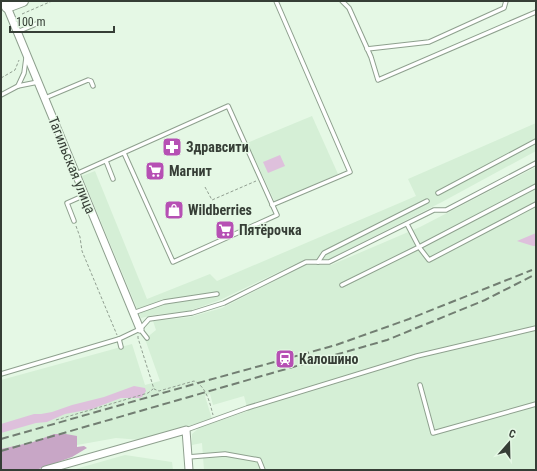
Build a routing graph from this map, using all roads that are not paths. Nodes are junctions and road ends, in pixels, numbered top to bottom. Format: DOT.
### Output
graph roads {
  1 [pos="22,1"];
  2 [pos="276,1"];
  3 [pos="342,1"];
  4 [pos="506,1"];
  5 [pos="4,4"];
  6 [pos="536,12"];
  7 [pos="36,24"];
  8 [pos="17,32"];
  9 [pos="367,49"];
  10 [pos="26,54"];
  11 [pos="38,82"];
  12 [pos="18,86"];
  13 [pos="94,86"];
  14 [pos="1,95"];
  15 [pos="45,98"];
  16 [pos="536,141"];
  17 [pos="124,153"];
  18 [pos="106,161"];
  19 [pos="536,163"];
  20 [pos="76,174"];
  21 [pos="113,179"];
  22 [pos="536,186"];
  23 [pos="438,193"];
  24 [pos="84,195"];
  25 [pos="427,201"];
  26 [pos="536,204"];
  27 [pos="272,205"];
  28 [pos="74,221"];
  29 [pos="407,224"];
  30 [pos="419,247"];
  31 [pos="318,262"];
  32 [pos="342,285"];
  33 [pos="217,294"];
  34 [pos="133,313"];
  35 [pos="536,328"];
  36 [pos="140,329"];
  37 [pos="147,338"];
  38 [pos="119,339"];
  39 [pos="121,347"];
  40 [pos="1,374"];
  41 [pos="420,385"];
  42 [pos="536,404"];
  43 [pos="186,429"];
  44 [pos="188,457"];
  45 [pos="45,470"];
  46 [pos="189,470"];
  47 [pos="263,470"];
  1 -- 5 [label="main road"];
  2 -- 27 [label="lane"];
  3 -- 9 [label="lane"];
  4 -- 9 [label="lane"];
  5 -- 8 [label="street, Тагильская улица"];
  6 -- 9 [label="lane"];
  7 -- 8 [label="lane"];
  8 -- 10 [label="street, Тагильская улица"];
  10 -- 11 [label="street, Тагильская улица"];
  10 -- 12 [label="lane"];
  11 -- 12 [label="lane"];
  11 -- 15 [label="street, Тагильская улица"];
  12 -- 14 [label="lane"];
  13 -- 15 [label="lane"];
  15 -- 20 [label="street, Тагильская улица"];
  16 -- 23 [label="lane"];
  17 -- 18 [label="lane"];
  17 -- 27 [label="lane"];
  17 -- 27 [label="lane"];
  18 -- 20 [label="lane"];
  18 -- 21 [label="lane"];
  19 -- 29 [label="lane"];
  20 -- 24 [label="street, Тагильская улица"];
  22 -- 30 [label="lane"];
  24 -- 28 [label="lane"];
  24 -- 34 [label="street, Тагильская улица"];
  25 -- 31 [label="lane"];
  26 -- 30 [label="lane"];
  29 -- 30 [label="lane"];
  29 -- 31 [label="lane"];
  30 -- 32 [label="lane"];
  31 -- 36 [label="lane"];
  33 -- 34 [label="lane"];
  34 -- 36 [label="street, Тагильская улица"];
  35 -- 43 [label="lane"];
  36 -- 37 [label="lane"];
  36 -- 38 [label="lane"];
  38 -- 39 [label="lane"];
  38 -- 40 [label="lane"];
  41 -- 42 [label="lane"];
  43 -- 44 [label="street"];
  43 -- 45 [label="street"];
  44 -- 46 [label="street"];
  44 -- 47 [label="lane"];
}
